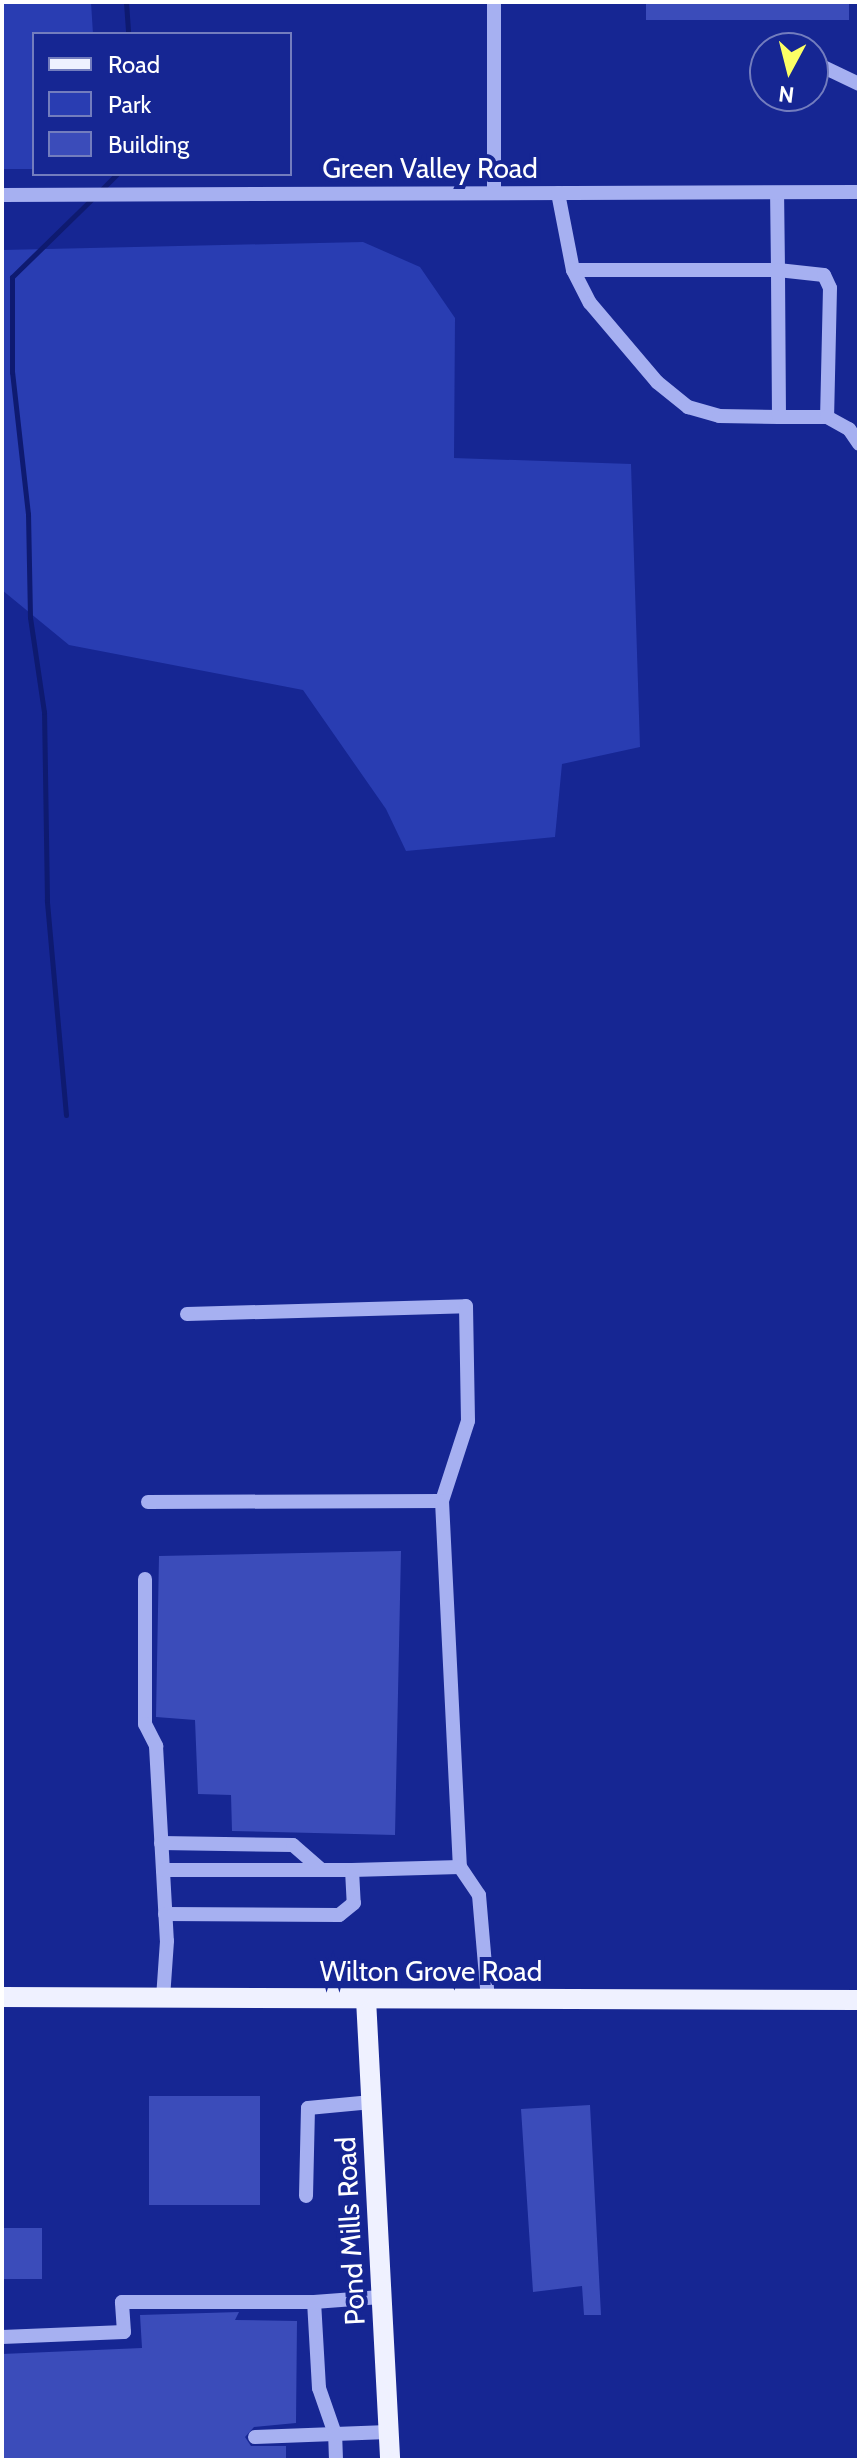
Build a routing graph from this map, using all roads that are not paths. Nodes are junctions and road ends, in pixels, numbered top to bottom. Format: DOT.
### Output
graph roads {
  1 [pos="494,2"];
  2 [pos="829,70"];
  3 [pos="859,84"];
  4 [pos="859,192"];
  5 [pos="494,193"];
  6 [pos="558,193"];
  7 [pos="777,193"];
  8 [pos="2,195"];
  9 [pos="573,270"];
  10 [pos="778,270"];
  11 [pos="779,417"];
  12 [pos="827,417"];
  13 [pos="859,444"];
  14 [pos="187,1314"];
  15 [pos="442,1501"];
  16 [pos="148,1502"];
  17 [pos="145,1579"];
  18 [pos="161,1843"];
  19 [pos="460,1867"];
  20 [pos="163,1870"];
  21 [pos="322,1870"];
  22 [pos="352,1870"];
  23 [pos="165,1914"];
  24 [pos="2,1997"];
  25 [pos="163,1998"];
  26 [pos="366,1999"];
  27 [pos="488,1999"];
  28 [pos="859,2000"];
  29 [pos="372,2102"];
  30 [pos="306,2196"];
  31 [pos="381,2297"];
  32 [pos="314,2302"];
  33 [pos="2,2337"];
  34 [pos="388,2432"];
  35 [pos="335,2434"];
  36 [pos="255,2437"];
  37 [pos="336,2460"];
  38 [pos="390,2460"];
  1 -- 5 [label="street"];
  2 -- 3 [label="street"];
  4 -- 7 [label="street, Green Valley Road"];
  5 -- 6 [label="street, Green Valley Road"];
  5 -- 8 [label="street, Green Valley Road"];
  6 -- 7 [label="street, Green Valley Road"];
  6 -- 9 [label="street"];
  7 -- 10 [label="street"];
  9 -- 10 [label="street"];
  9 -- 11 [label="street"];
  10 -- 11 [label="street"];
  10 -- 12 [label="street"];
  11 -- 12 [label="street"];
  12 -- 13 [label="street"];
  14 -- 15 [label="street"];
  15 -- 16 [label="street"];
  15 -- 19 [label="street"];
  17 -- 18 [label="street"];
  18 -- 20 [label="street"];
  18 -- 21 [label="street"];
  19 -- 22 [label="street"];
  19 -- 27 [label="street"];
  20 -- 21 [label="street"];
  20 -- 23 [label="street"];
  21 -- 22 [label="street"];
  22 -- 23 [label="street"];
  23 -- 25 [label="street"];
  24 -- 25 [label="main road, Wilton Grove Road"];
  25 -- 26 [label="main road, Wilton Grove Road"];
  26 -- 27 [label="main road, Wilton Grove Road"];
  26 -- 29 [label="main road, Pond Mills Road"];
  27 -- 28 [label="main road, Wilton Grove Road"];
  29 -- 30 [label="street"];
  29 -- 31 [label="main road, Pond Mills Road"];
  31 -- 32 [label="street"];
  31 -- 34 [label="main road, Pond Mills Road"];
  32 -- 33 [label="street"];
  32 -- 35 [label="street"];
  34 -- 35 [label="street"];
  34 -- 38 [label="main road, Pond Mills Road"];
  35 -- 36 [label="street"];
  35 -- 37 [label="street"];
}
